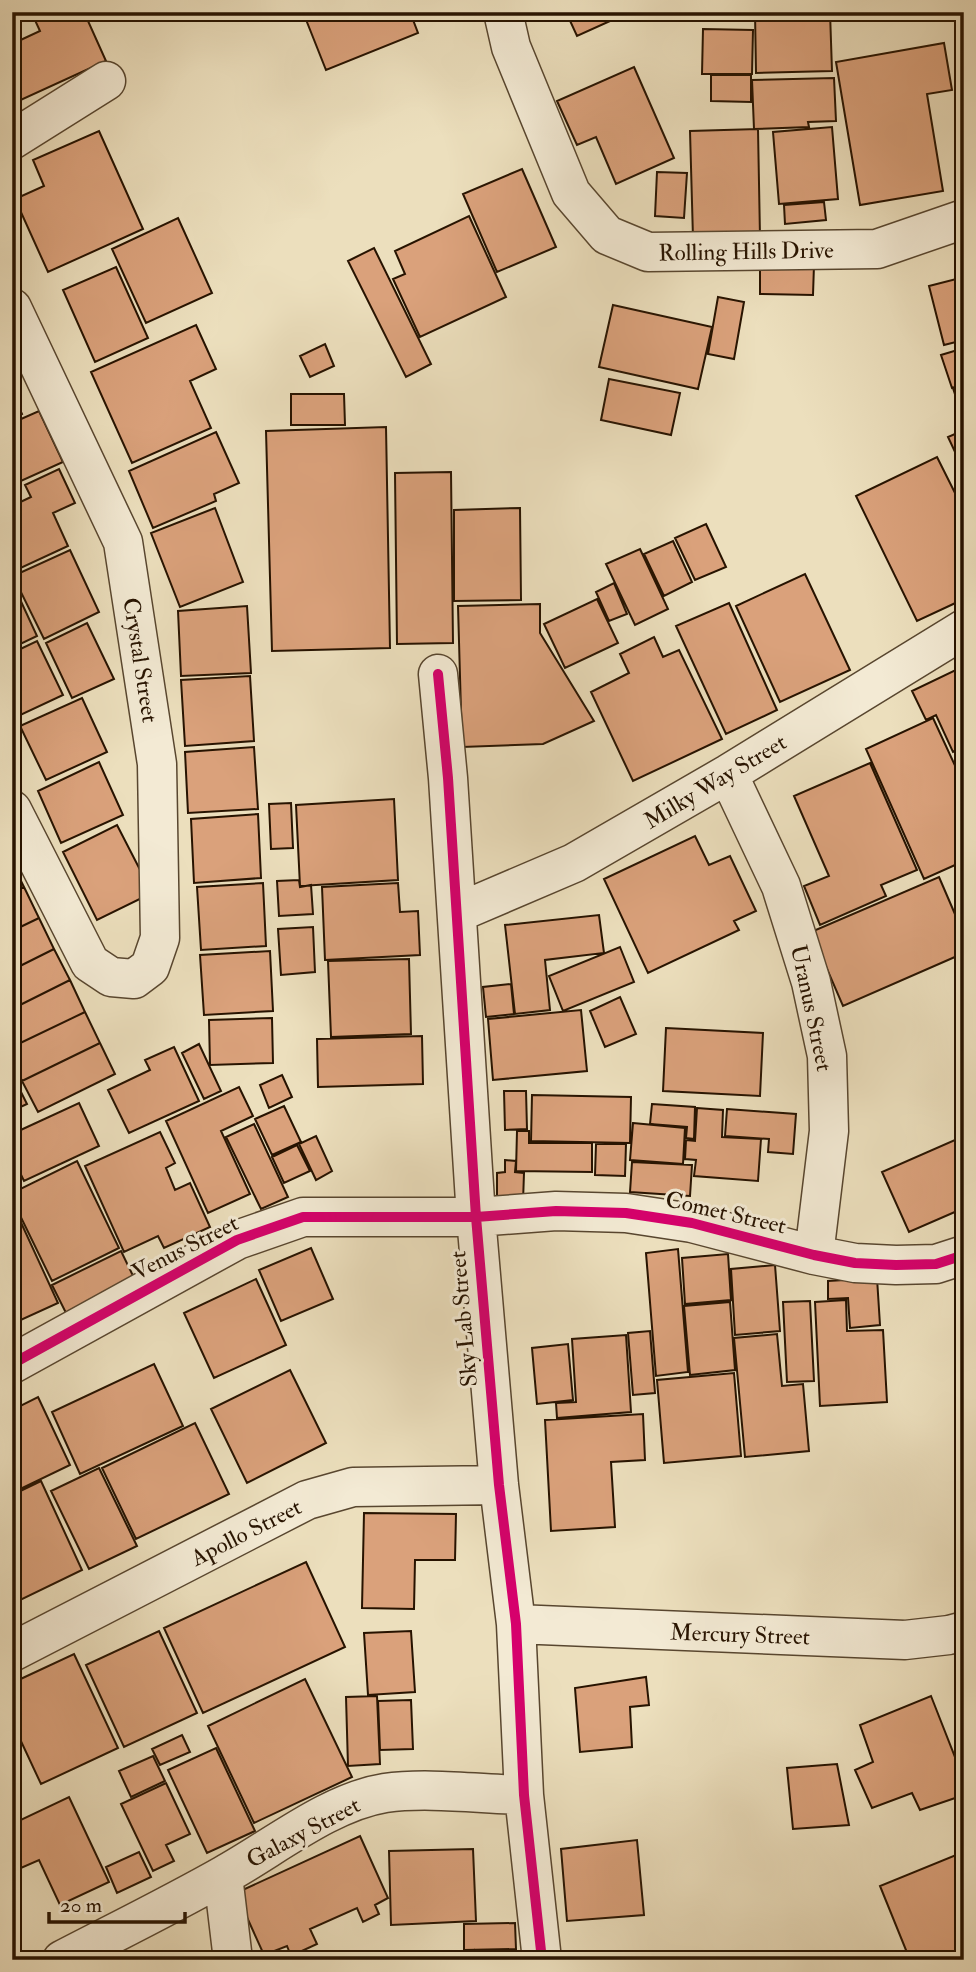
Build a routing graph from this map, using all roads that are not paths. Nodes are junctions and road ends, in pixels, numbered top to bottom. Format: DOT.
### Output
graph roads {
  1 [pos="503,12"];
  2 [pos="106,81"];
  3 [pos="12,140"];
  4 [pos="964,219"];
  5 [pos="12,308"];
  6 [pos="964,629"];
  7 [pos="438,674"];
  8 [pos="728,774"];
  9 [pos="12,810"];
  10 [pos="457,913"];
  11 [pos="476,1217"];
  12 [pos="814,1255"];
  13 [pos="964,1255"];
  14 [pos="12,1364"];
  15 [pos="499,1485"];
  16 [pos="516,1625"];
  17 [pos="964,1630"];
  18 [pos="12,1652"];
  19 [pos="524,1795"];
  20 [pos="223,1876"];
  21 [pos="62,1960"];
  22 [pos="233,1960"];
  23 [pos="542,1960"];
  1 -- 4 [label="street, Rolling Hills Drive"];
  2 -- 3 [label="street"];
  5 -- 9 [label="street, Crystal Street"];
  6 -- 8 [label="street, Milky Way Street"];
  7 -- 10 [label="street, Sky Lab Street"];
  8 -- 10 [label="street, Milky Way Street"];
  8 -- 12 [label="street, Uranus Street"];
  10 -- 11 [label="street, Sky Lab Street"];
  11 -- 12 [label="street, Comet Street"];
  11 -- 14 [label="street, Venus Street"];
  11 -- 15 [label="street, Sky Lab Street"];
  12 -- 13 [label="street, Comet Street"];
  15 -- 16 [label="street, Sky Lab Street"];
  15 -- 18 [label="street, Apollo Street"];
  16 -- 17 [label="street, Mercury Street"];
  16 -- 19 [label="street, Sky Lab Street"];
  19 -- 20 [label="street, Galaxy Street"];
  19 -- 23 [label="street, Sky Lab Street"];
  20 -- 21 [label="street, Galaxy Street"];
  20 -- 22 [label="street"];
}
